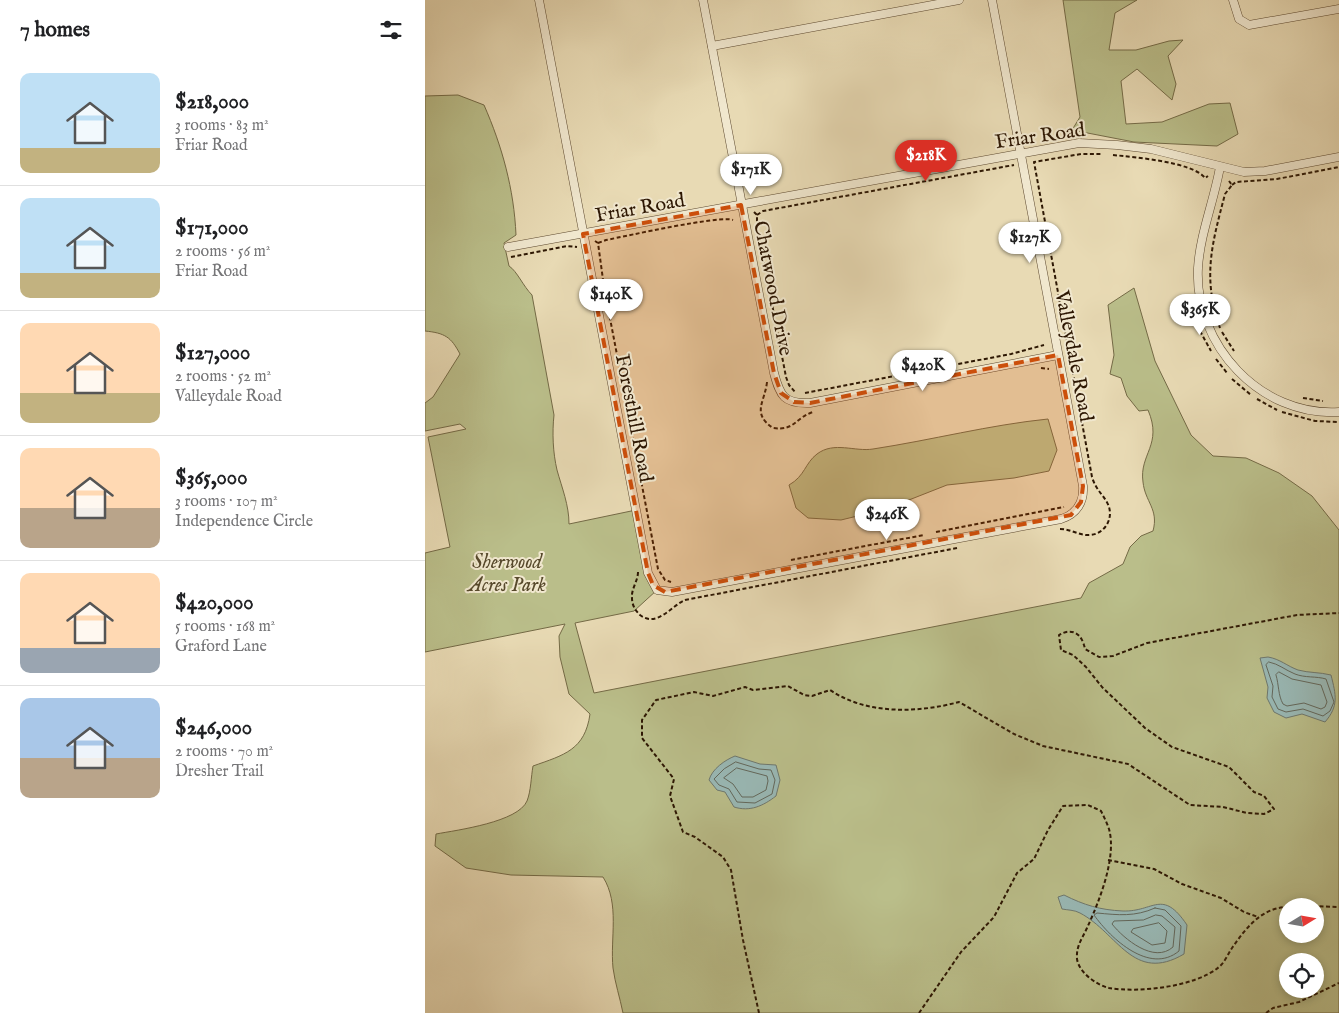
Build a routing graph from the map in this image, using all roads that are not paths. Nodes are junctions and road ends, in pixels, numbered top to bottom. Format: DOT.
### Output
graph roads {
  1 [pos="539,0"];
  2 [pos="703,0"];
  3 [pos="959,0"];
  4 [pos="993,0"];
  5 [pos="1233,0"];
  6 [pos="1339,9"];
  7 [pos="712,46"];
  8 [pos="1021,153"];
  9 [pos="1339,157"];
  10 [pos="1219,167"];
  11 [pos="741,204"];
  12 [pos="583,234"];
  13 [pos="508,247"];
  14 [pos="1058,355"];
  15 [pos="1339,412"];
  16 [pos="1049,521"];
  1 -- 12 [label="street, Foresthill Road"];
  2 -- 7 [label="street, Chatwood Drive"];
  3 -- 7 [label="street"];
  4 -- 8 [label="street, Valleydale Road"];
  5 -- 6 [label="street"];
  7 -- 11 [label="street, Chatwood Drive"];
  8 -- 10 [label="street, Friar Road"];
  8 -- 11 [label="street, Friar Road"];
  8 -- 14 [label="street, Valleydale Road"];
  9 -- 10 [label="street, Friar Road"];
  10 -- 15 [label="street"];
  11 -- 12 [label="street, Friar Road"];
  11 -- 14 [label="street, Chatwood Drive"];
  12 -- 13 [label="street, Friar Road"];
  12 -- 16 [label="street, Foresthill Road"];
  14 -- 16 [label="street, Valleydale Road"];
}
